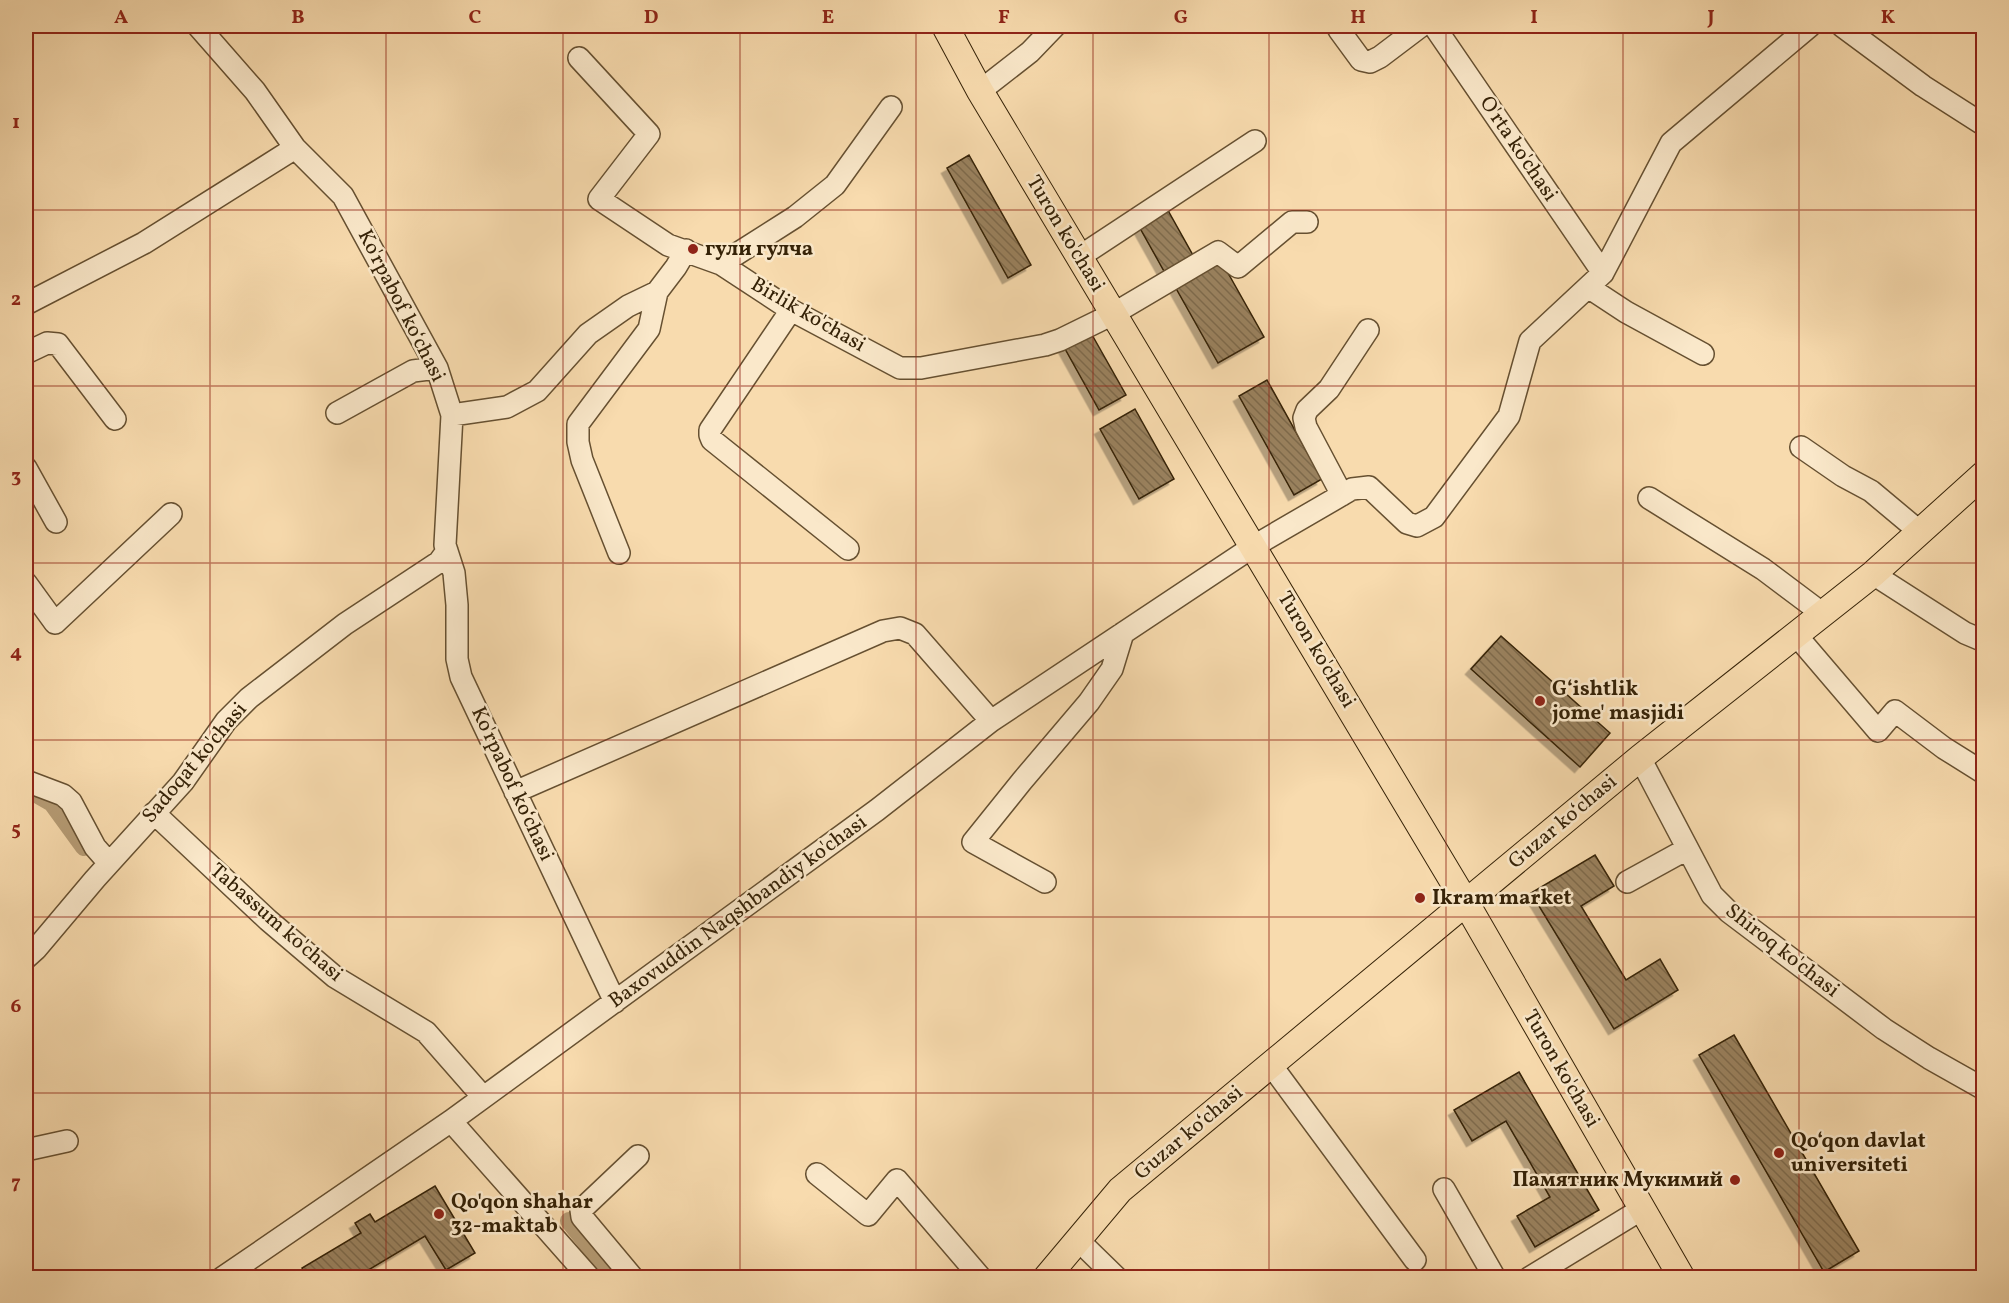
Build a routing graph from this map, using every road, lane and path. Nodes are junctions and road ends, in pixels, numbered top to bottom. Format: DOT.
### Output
graph roads {
  1 [pos="198,26"];
  2 [pos="945,26"];
  3 [pos="1055,26"];
  4 [pos="1421,26"];
  5 [pos="1434,26"];
  6 [pos="1810,26"];
  7 [pos="1842,26"];
  8 [pos="1339,30"];
  9 [pos="579,58"];
  10 [pos="980,91"];
  11 [pos="891,107"];
  12 [pos="1983,125"];
  13 [pos="1255,141"];
  14 [pos="295,148"];
  15 [pos="1307,222"];
  16 [pos="686,250"];
  17 [pos="1079,257"];
  18 [pos="721,264"];
  19 [pos="1595,280"];
  20 [pos="657,292"];
  21 [pos="26,304"];
  22 [pos="791,310"];
  23 [pos="1113,314"];
  24 [pos="1368,330"];
  25 [pos="26,353"];
  26 [pos="1703,354"];
  27 [pos="437,368"];
  28 [pos="337,413"];
  29 [pos="452,414"];
  30 [pos="115,419"];
  31 [pos="1801,447"];
  32 [pos="26,468"];
  33 [pos="1983,474"];
  34 [pos="1342,495"];
  35 [pos="1649,498"];
  36 [pos="171,514"];
  37 [pos="56,522"];
  38 [pos="1920,532"];
  39 [pos="1254,546"];
  40 [pos="848,549"];
  41 [pos="447,552"];
  42 [pos="619,553"];
  43 [pos="1873,574"];
  44 [pos="26,583"];
  45 [pos="1823,614"];
  46 [pos="1123,633"];
  47 [pos="1796,634"];
  48 [pos="1983,641"];
  49 [pos="991,721"];
  50 [pos="1640,758"];
  51 [pos="1983,773"];
  52 [pos="26,781"];
  53 [pos="515,792"];
  54 [pos="154,813"];
  55 [pos="1688,849"];
  56 [pos="109,863"];
  57 [pos="1045,882"];
  58 [pos="1627,882"];
  59 [pos="1466,903"];
  60 [pos="26,957"];
  61 [pos="615,1002"];
  62 [pos="1271,1065"];
  63 [pos="1983,1089"];
  64 [pos="483,1097"];
  65 [pos="451,1121"];
  66 [pos="67,1141"];
  67 [pos="26,1150"];
  68 [pos="638,1156"];
  69 [pos="817,1174"];
  70 [pos="1444,1189"];
  71 [pos="1642,1209"];
  72 [pos="1078,1240"];
  73 [pos="1414,1260"];
  74 [pos="586,1277"];
  75 [pos="222,1278"];
  76 [pos="633,1278"];
  77 [pos="981,1278"];
  78 [pos="1046,1278"];
  79 [pos="1116,1278"];
  80 [pos="1495,1278"];
  81 [pos="1529,1278"];
  82 [pos="1682,1278"];
  1 -- 14 [label="street, Ko'rpabof koʻchasi"];
  2 -- 10 [label="main road, Turon ko'chasi"];
  3 -- 10 [label="street"];
  4 -- 8 [label="street"];
  5 -- 19 [label="street, O'rta ko'chasi"];
  6 -- 19 [label="street"];
  7 -- 12 [label="street"];
  9 -- 16 [label="street, Birlik ko'chasi"];
  10 -- 17 [label="main road, Turon ko'chasi"];
  11 -- 18 [label="street"];
  13 -- 17 [label="street"];
  14 -- 21 [label="street"];
  14 -- 27 [label="street, Ko'rpabof koʻchasi"];
  15 -- 23 [label="street, Birlik ko'chasi"];
  16 -- 18 [label="street, Birlik ko'chasi"];
  16 -- 20 [label="street"];
  17 -- 23 [label="main road, Turon ko'chasi"];
  18 -- 22 [label="street, Birlik ko'chasi"];
  19 -- 26 [label="street"];
  19 -- 34 [label="street, Baxovuddin Naqshbandiy ko'chasi"];
  20 -- 29 [label="street"];
  20 -- 42 [label="street"];
  22 -- 23 [label="street, Birlik ko'chasi"];
  22 -- 40 [label="street"];
  23 -- 39 [label="main road, Turon ko'chasi"];
  24 -- 34 [label="street"];
  25 -- 30 [label="street"];
  27 -- 28 [label="street"];
  27 -- 29 [label="street, Ko'rpabof koʻchasi"];
  29 -- 41 [label="street, Ko'rpabof koʻchasi"];
  31 -- 38 [label="street"];
  32 -- 37 [label="street"];
  33 -- 38 [label="main road, Guzar koʻchasi"];
  34 -- 39 [label="street, Baxovuddin Naqshbandiy ko'chasi"];
  35 -- 45 [label="street"];
  36 -- 44 [label="street"];
  38 -- 43 [label="main road, Guzar koʻchasi"];
  39 -- 46 [label="street, Baxovuddin Naqshbandiy ko'chasi"];
  39 -- 59 [label="main road, Turon ko'chasi"];
  41 -- 53 [label="street, Ko'rpabof koʻchasi"];
  41 -- 54 [label="street, Sadoqat ko'chasi"];
  43 -- 45 [label="main road, Guzar koʻchasi"];
  43 -- 48 [label="street"];
  45 -- 47 [label="main road, Guzar koʻchasi"];
  46 -- 49 [label="street, Baxovuddin Naqshbandiy ko'chasi"];
  46 -- 57 [label="street"];
  47 -- 50 [label="main road, Guzar koʻchasi"];
  47 -- 51 [label="street"];
  49 -- 53 [label="street"];
  49 -- 61 [label="street, Baxovuddin Naqshbandiy ko'chasi"];
  50 -- 55 [label="street, Shiroq ko'chasi"];
  50 -- 59 [label="main road, Guzar koʻchasi"];
  52 -- 56 [label="street"];
  53 -- 61 [label="street, Ko'rpabof koʻchasi"];
  54 -- 56 [label="street, Sadoqat ko'chasi"];
  54 -- 64 [label="street, Tabassum ko'chasi"];
  55 -- 58 [label="street"];
  55 -- 63 [label="street, Shiroq ko'chasi"];
  56 -- 60 [label="street, Sadoqat ko'chasi"];
  59 -- 62 [label="main road, Guzar koʻchasi"];
  59 -- 71 [label="main road, Turon ko'chasi"];
  61 -- 64 [label="street, Baxovuddin Naqshbandiy ko'chasi"];
  62 -- 72 [label="main road, Guzar koʻchasi"];
  62 -- 73 [label="street"];
  64 -- 65 [label="street, Baxovuddin Naqshbandiy ko'chasi"];
  65 -- 74 [label="street"];
  65 -- 75 [label="street, Baxovuddin Naqshbandiy ko'chasi"];
  66 -- 67 [label="street"];
  68 -- 76 [label="street"];
  69 -- 77 [label="street"];
  70 -- 80 [label="street"];
  71 -- 81 [label="street"];
  71 -- 82 [label="main road, Turon ko'chasi"];
  72 -- 78 [label="main road, Guzar koʻchasi"];
  72 -- 79 [label="street"];
}
